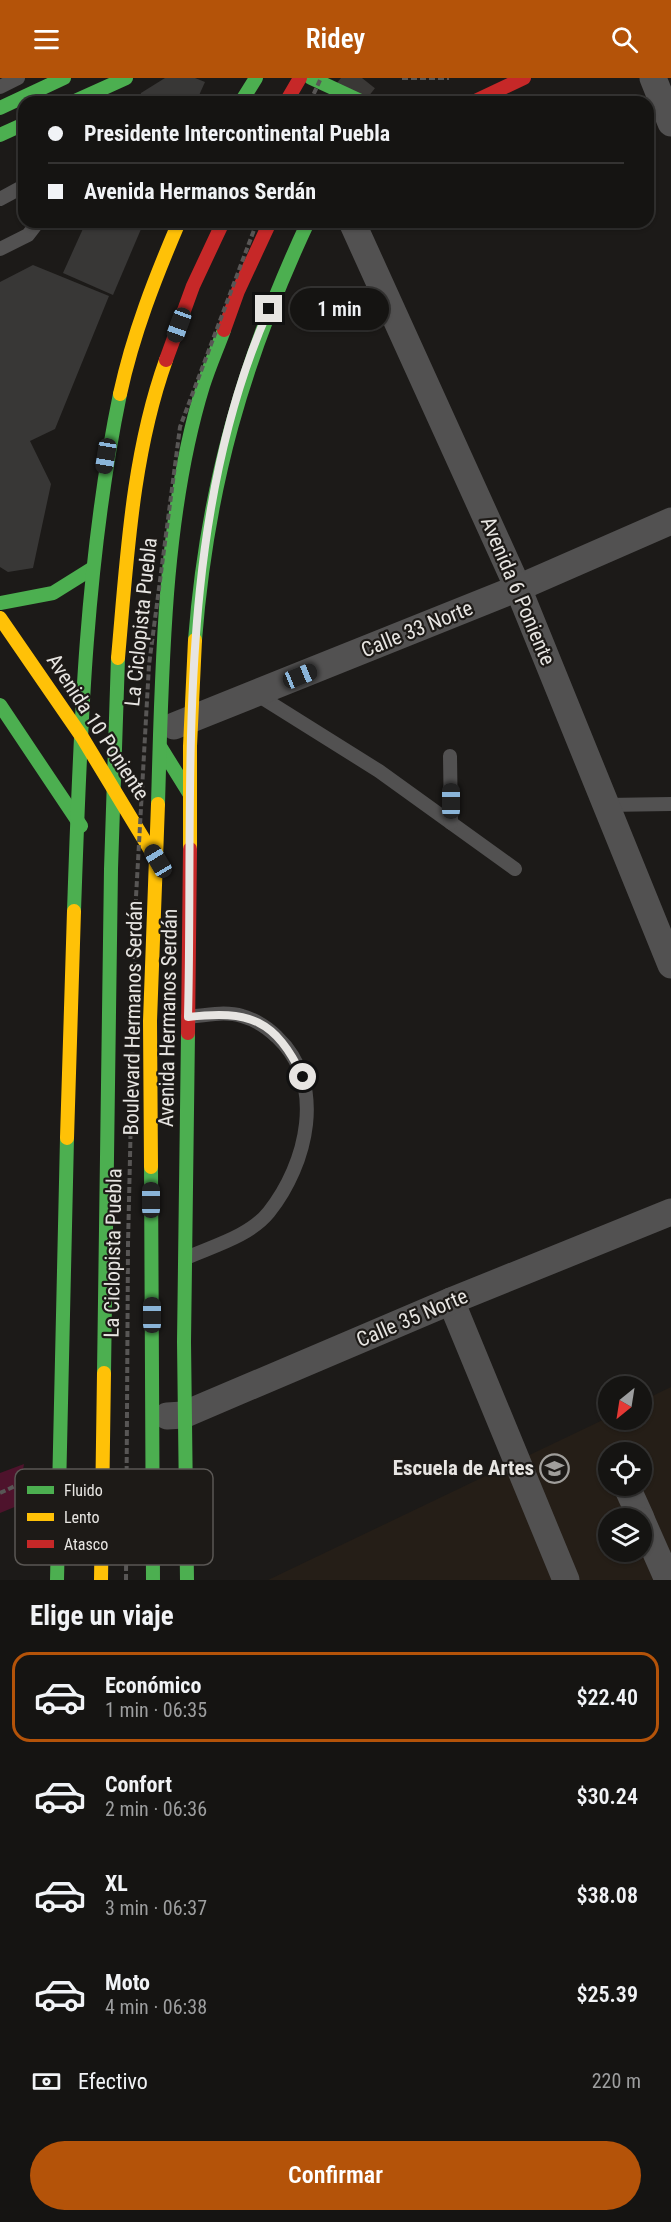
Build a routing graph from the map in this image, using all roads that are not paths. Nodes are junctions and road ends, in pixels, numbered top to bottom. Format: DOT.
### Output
graph roads {
  1 [pos="18,78"];
  2 [pos="64,78"];
  3 [pos="126,78"];
  4 [pos="256,78"];
  5 [pos="524,78"];
  6 [pos="653,78"];
  7 [pos="0,87"];
  8 [pos="315,87"];
  9 [pos="26,96"];
  10 [pos="86,96"];
  11 [pos="245,96"];
  12 [pos="298,96"];
  13 [pos="344,96"];
  14 [pos="487,96"];
  15 [pos="18,100"];
  16 [pos="0,108"];
  17 [pos="671,123"];
  18 [pos="18,127"];
  19 [pos="0,135"];
  20 [pos="18,189"];
  21 [pos="0,199"];
  22 [pos="33,228"];
  23 [pos="177,228"];
  24 [pos="220,228"];
  25 [pos="267,228"];
  26 [pos="305,228"];
  27 [pos="355,228"];
  28 [pos="0,249"];
  29 [pos="671,521"];
  30 [pos="93,568"];
  31 [pos="518,588"];
  32 [pos="0,603"];
  33 [pos="0,618"];
  34 [pos="256,694"];
  35 [pos="0,705"];
  36 [pos="192,720"];
  37 [pos="82,737"];
  38 [pos="161,739"];
  39 [pos="450,756"];
  40 [pos="112,785"];
  41 [pos="189,793"];
  42 [pos="671,804"];
  43 [pos="606,805"];
  44 [pos="77,821"];
  45 [pos="451,823"];
  46 [pos="158,861"];
  47 [pos="111,869"];
  48 [pos="514,869"];
  49 [pos="671,965"];
  50 [pos="188,1017"];
  51 [pos="671,1212"];
  52 [pos="169,1263"];
  53 [pos="451,1301"];
  54 [pos="183,1415"];
  55 [pos="152,1418"];
  56 [pos="59,1469"];
  57 [pos="103,1469"];
  58 [pos="152,1469"];
  59 [pos="184,1469"];
  60 [pos="652,1544"];
  61 [pos="57,1565"];
  62 [pos="101,1565"];
  63 [pos="154,1565"];
  64 [pos="165,1565"];
  65 [pos="187,1565"];
  66 [pos="57,1580"];
  67 [pos="101,1580"];
  68 [pos="154,1580"];
  69 [pos="187,1580"];
  70 [pos="566,1580"];
  71 [pos="668,1580"];
  1 -- 7 [label="lane"];
  2 -- 9 [label="main road"];
  3 -- 10 [label="main road"];
  4 -- 11 [label="main road"];
  5 -- 14 [label="main road"];
  6 -- 17 [label="street"];
  8 -- 12 [label="main road"];
  8 -- 13 [label="main road"];
  15 -- 16 [label="main road"];
  18 -- 19 [label="main road"];
  20 -- 21 [label="lane"];
  22 -- 28 [label="lane"];
  23 -- 30 [label="main road"];
  24 -- 40 [label="main road, Boulevard Hermanos Serdán"];
  25 -- 38 [label="main road, Boulevard Hermanos Serdán"];
  26 -- 36 [label="main road, Avenida Hermanos Serdán"];
  27 -- 31 [label="street, Avenida 6 Poniente"];
  29 -- 31 [label="street, Calle 33 Norte"];
  30 -- 32 [label="main road"];
  30 -- 37 [label="main road"];
  31 -- 34 [label="street, Calle 33 Norte"];
  31 -- 43 [label="street, Avenida 6 Poniente"];
  33 -- 37 [label="main road, Avenida 10 Poniente"];
  34 -- 36 [label="street, Calle 33 Norte"];
  34 -- 45 [label="lane"];
  35 -- 44 [label="main road"];
  36 -- 38 [label="street, Calle 33 Norte"];
  36 -- 41 [label="main road, Avenida Hermanos Serdán"];
  37 -- 40 [label="main road, Avenida 10 Poniente"];
  37 -- 44 [label="main road"];
  38 -- 41 [label="main road"];
  38 -- 46 [label="main road, Boulevard Hermanos Serdán"];
  39 -- 45 [label="lane"];
  40 -- 46 [label="main road, Avenida 10 Poniente"];
  40 -- 47 [label="main road, Boulevard Hermanos Serdán"];
  41 -- 50 [label="main road, Avenida Hermanos Serdán"];
  42 -- 43 [label="lane"];
  43 -- 49 [label="street, Avenida 6 Poniente"];
  44 -- 47 [label="main road"];
  44 -- 56 [label="main road"];
  45 -- 48 [label="lane"];
  46 -- 52 [label="main road, Boulevard Hermanos Serdán"];
  47 -- 57 [label="main road, Boulevard Hermanos Serdán"];
  50 -- 52 [label="main road, Avenida Hermanos Serdán"];
  50 -- 52 [label="lane"];
  51 -- 53 [label="street, Calle 35 Norte"];
  52 -- 54 [label="main road, Avenida Hermanos Serdán"];
  52 -- 55 [label="main road, Boulevard Hermanos Serdán"];
  53 -- 54 [label="street, Calle 35 Norte"];
  53 -- 70 [label="street"];
  54 -- 55 [label="street, Calle 35 Norte"];
  54 -- 59 [label="main road, Avenida Hermanos Serdán"];
  55 -- 58 [label="main road, Boulevard Hermanos Serdán"];
  60 -- 71 [label="street"];
  61 -- 66 [label="main road"];
  62 -- 67 [label="main road, Boulevard Hermanos Serdán"];
  63 -- 68 [label="main road, Boulevard Hermanos Serdán"];
  64 -- 68 [label="main road"];
  65 -- 69 [label="main road, Avenida Hermanos Serdán"];
}
